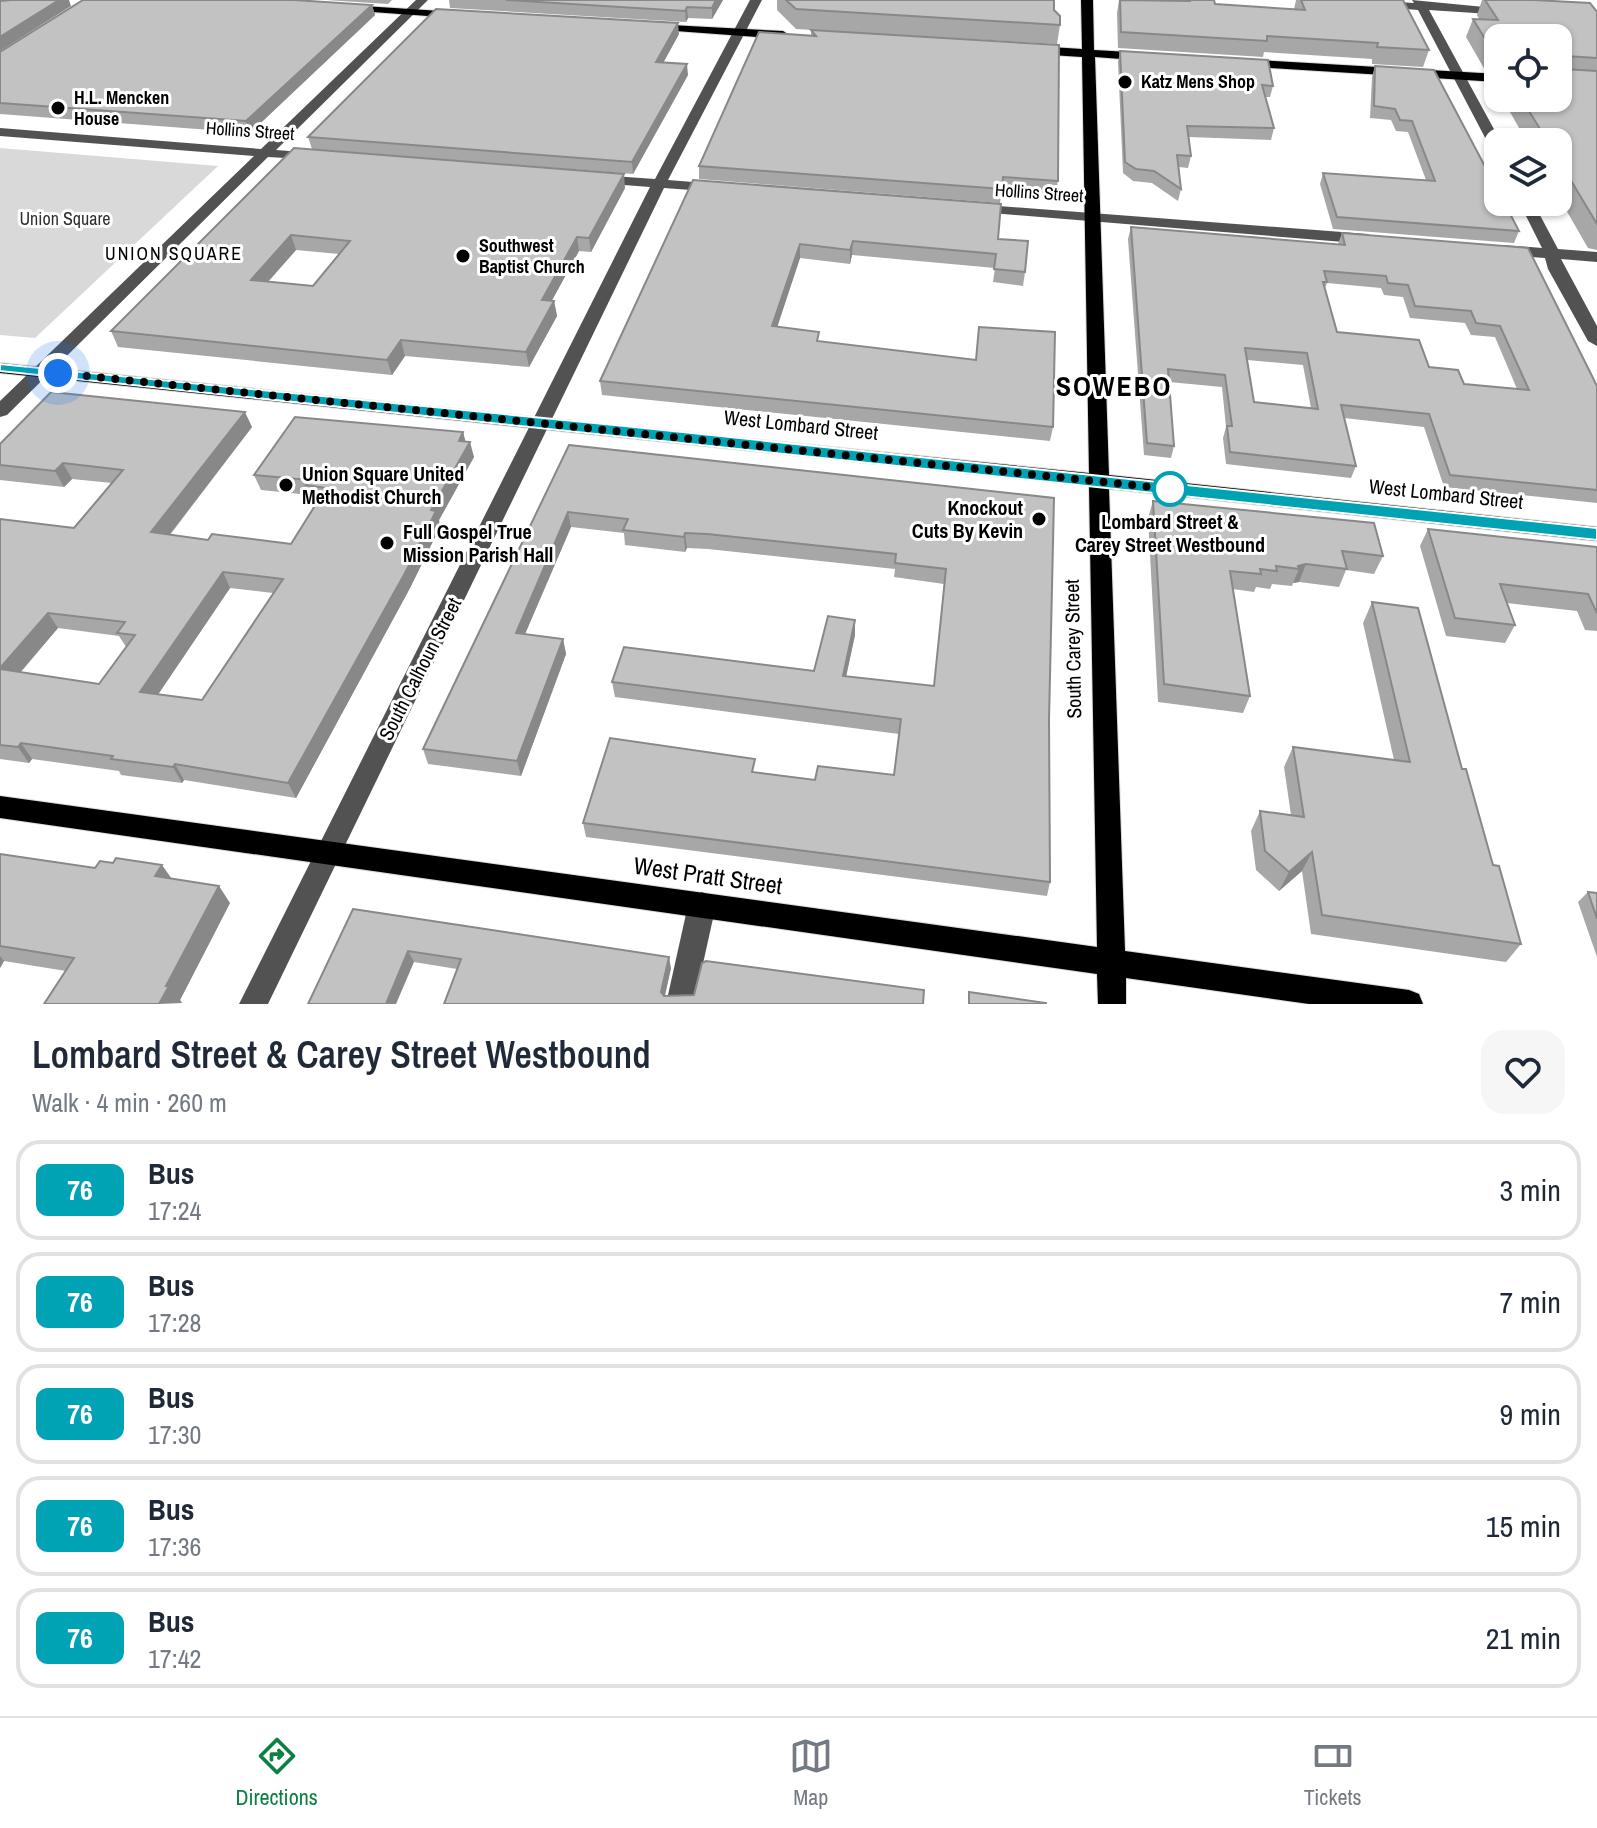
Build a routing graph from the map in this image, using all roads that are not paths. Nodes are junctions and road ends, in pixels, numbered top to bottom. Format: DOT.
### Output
graph roads {
  1 [pos="422,0"];
  2 [pos="756,0"];
  3 [pos="1087,0"];
  4 [pos="1368,3"];
  5 [pos="1420,4"];
  6 [pos="330,7"];
  7 [pos="409,12"];
  8 [pos="1521,12"];
  9 [pos="463,15"];
  10 [pos="632,26"];
  11 [pos="738,33"];
  12 [pos="801,36"];
  13 [pos="1028,50"];
  14 [pos="1088,54"];
  15 [pos="1160,58"];
  16 [pos="1233,63"];
  17 [pos="1458,76"];
  18 [pos="1484,77"];
  19 [pos="1486,128"];
  20 [pos="0,132"];
  21 [pos="265,153"];
  22 [pos="326,157"];
  23 [pos="584,178"];
  24 [pos="659,184"];
  25 [pos="737,190"];
  26 [pos="954,207"];
  27 [pos="1533,216"];
  28 [pos="1092,217"];
  29 [pos="1381,240"];
  30 [pos="1492,249"];
  31 [pos="1552,253"];
  32 [pos="1597,257"];
  33 [pos="1589,314"];
  34 [pos="1597,341"];
  35 [pos="0,368"];
  36 [pos="40,372"];
  37 [pos="0,411"];
  38 [pos="543,422"];
  39 [pos="1098,481"];
  40 [pos="1597,534"];
  41 [pos="0,807"];
  42 [pos="328,853"];
  43 [pos="702,905"];
  44 [pos="1110,962"];
  45 [pos="253,1004"];
  46 [pos="680,1004"];
  47 [pos="1112,1004"];
  48 [pos="1409,1004"];
  1 -- 7 [label="street"];
  2 -- 11 [label="street, South Calhoun Street"];
  3 -- 14 [label="main road, South Carey Street"];
  4 -- 5 [label="street"];
  5 -- 8 [label="street"];
  5 -- 17 [label="street"];
  6 -- 7 [label="main road"];
  7 -- 9 [label="main road"];
  7 -- 21 [label="street"];
  10 -- 11 [label="main road"];
  11 -- 12 [label="main road"];
  11 -- 24 [label="street, South Calhoun Street"];
  13 -- 14 [label="main road"];
  14 -- 15 [label="main road"];
  14 -- 28 [label="main road, South Carey Street"];
  16 -- 17 [label="main road"];
  17 -- 18 [label="main road"];
  17 -- 19 [label="street"];
  20 -- 21 [label="street, Hollins Street"];
  21 -- 22 [label="street, Hollins Street"];
  21 -- 36 [label="street"];
  23 -- 24 [label="street"];
  24 -- 25 [label="street"];
  24 -- 38 [label="street, South Calhoun Street"];
  26 -- 28 [label="street, Hollins Street"];
  27 -- 31 [label="street"];
  28 -- 29 [label="street, Hollins Street"];
  28 -- 39 [label="main road, South Carey Street"];
  30 -- 31 [label="street"];
  31 -- 32 [label="street"];
  31 -- 33 [label="street"];
  33 -- 34 [label="street"];
  35 -- 36 [label="main road, West Lombard Street"];
  36 -- 37 [label="street"];
  36 -- 38 [label="main road, West Lombard Street"];
  38 -- 39 [label="main road, West Lombard Street"];
  38 -- 42 [label="street, South Calhoun Street"];
  39 -- 40 [label="main road, West Lombard Street"];
  39 -- 44 [label="main road, South Carey Street"];
  41 -- 42 [label="main road, West Pratt Street"];
  42 -- 43 [label="main road, West Pratt Street"];
  42 -- 45 [label="street, South Calhoun Street"];
  43 -- 44 [label="main road, West Pratt Street"];
  43 -- 46 [label="street"];
  44 -- 47 [label="main road, South Carey Street"];
  44 -- 48 [label="main road, West Pratt Street"];
}
